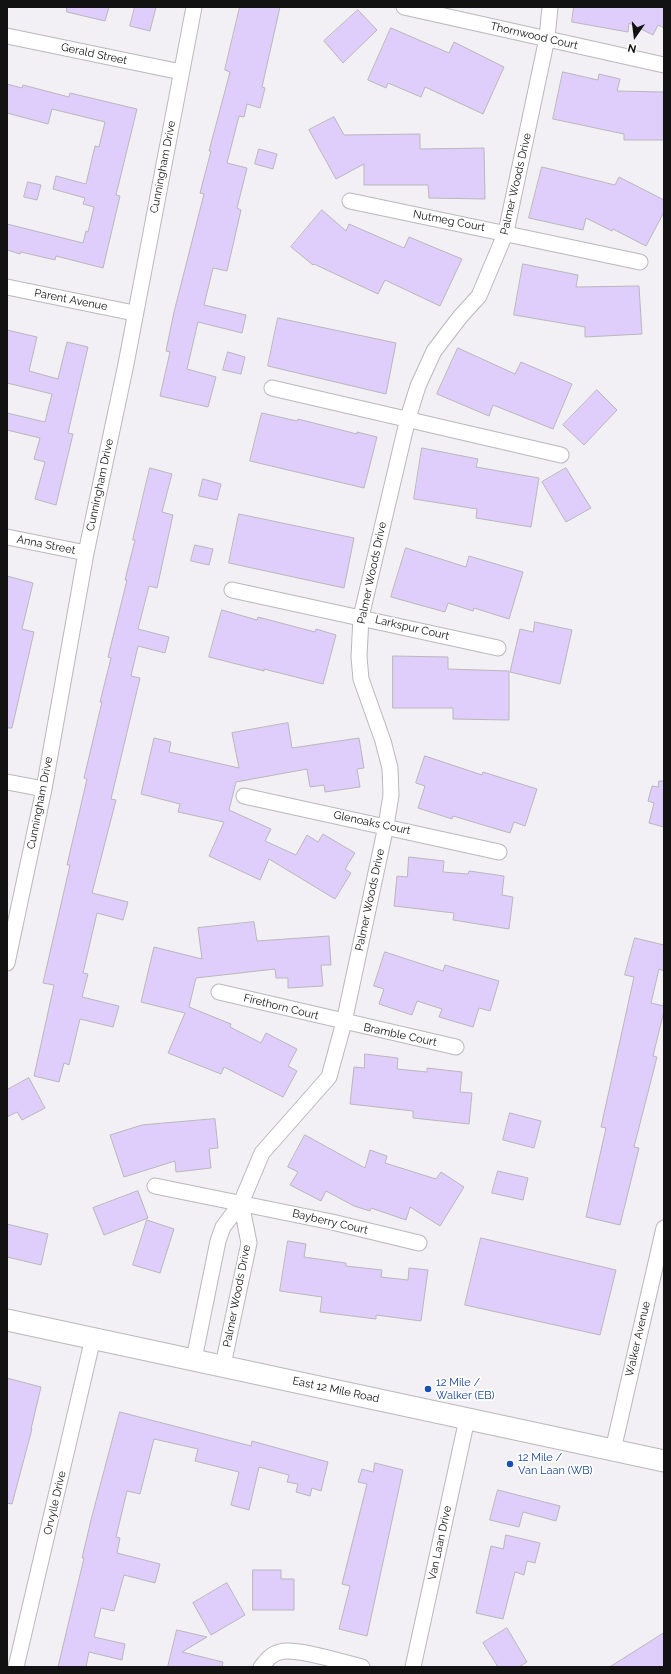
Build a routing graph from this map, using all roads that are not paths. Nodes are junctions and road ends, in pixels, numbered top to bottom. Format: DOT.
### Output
graph roads {
  1 [pos="194,7"];
  2 [pos="404,7"];
  3 [pos="550,7"];
  4 [pos="7,36"];
  5 [pos="547,38"];
  6 [pos="664,65"];
  7 [pos="181,72"];
  8 [pos="350,201"];
  9 [pos="506,232"];
  10 [pos="640,262"];
  11 [pos="7,287"];
  12 [pos="134,313"];
  13 [pos="272,388"];
  14 [pos="408,418"];
  15 [pos="561,454"];
  16 [pos="7,537"];
  17 [pos="86,553"];
  18 [pos="232,590"];
  19 [pos="361,617"];
  20 [pos="498,648"];
  21 [pos="7,782"];
  22 [pos="44,789"];
  23 [pos="244,796"];
  24 [pos="386,826"];
  25 [pos="499,852"];
  26 [pos="7,963"];
  27 [pos="219,992"];
  28 [pos="344,1022"];
  29 [pos="456,1047"];
  30 [pos="155,1186"];
  31 [pos="241,1203"];
  32 [pos="664,1228"];
  33 [pos="418,1244"];
  34 [pos="7,1320"];
  35 [pos="93,1338"];
  36 [pos="194,1359"];
  37 [pos="223,1365"];
  38 [pos="467,1419"];
  39 [pos="612,1450"];
  40 [pos="664,1461"];
  41 [pos="16,1667"];
  42 [pos="261,1667"];
  43 [pos="362,1667"];
  44 [pos="413,1667"];
  1 -- 7 [label="street, Cunningham Drive"];
  2 -- 5 [label="street, Thornwood Court"];
  3 -- 5 [label="street, Palmer Woods Drive"];
  4 -- 7 [label="street, Gerald Street"];
  5 -- 6 [label="street, Thornwood Court"];
  5 -- 9 [label="street, Palmer Woods Drive"];
  7 -- 12 [label="street, Cunningham Drive"];
  8 -- 9 [label="street, Nutmeg Court"];
  9 -- 10 [label="street, Nutmeg Court"];
  9 -- 14 [label="street, Palmer Woods Drive"];
  11 -- 12 [label="street, Parent Avenue"];
  12 -- 17 [label="street, Cunningham Drive"];
  13 -- 14 [label="street"];
  14 -- 15 [label="street"];
  14 -- 19 [label="street, Palmer Woods Drive"];
  16 -- 17 [label="street, Anna Street"];
  17 -- 22 [label="street, Cunningham Drive"];
  18 -- 19 [label="street, Larkspur Court"];
  19 -- 20 [label="street, Larkspur Court"];
  19 -- 24 [label="street, Palmer Woods Drive"];
  21 -- 22 [label="street"];
  22 -- 26 [label="street, Cunningham Drive"];
  23 -- 24 [label="street, Glenoaks Court"];
  24 -- 25 [label="street, Glenoaks Court"];
  24 -- 28 [label="street, Palmer Woods Drive"];
  27 -- 28 [label="street, Firethorn Court"];
  28 -- 29 [label="street, Bramble Court"];
  28 -- 31 [label="street, Palmer Woods Drive"];
  30 -- 31 [label="street"];
  31 -- 33 [label="street, Bayberry Court"];
  31 -- 36 [label="street, Palmer Woods Drive"];
  31 -- 37 [label="street, Palmer Woods Drive"];
  32 -- 39 [label="street, Walker Avenue"];
  34 -- 35 [label="main road, East 12 Mile Road"];
  35 -- 36 [label="main road, East 12 Mile Road"];
  35 -- 41 [label="street, Orvylle Drive"];
  36 -- 37 [label="main road, East 12 Mile Road"];
  37 -- 38 [label="main road, East 12 Mile Road"];
  38 -- 39 [label="main road, East 12 Mile Road"];
  38 -- 44 [label="street, Van Laan Drive"];
  39 -- 40 [label="main road, East 12 Mile Road"];
  42 -- 43 [label="street"];
}
